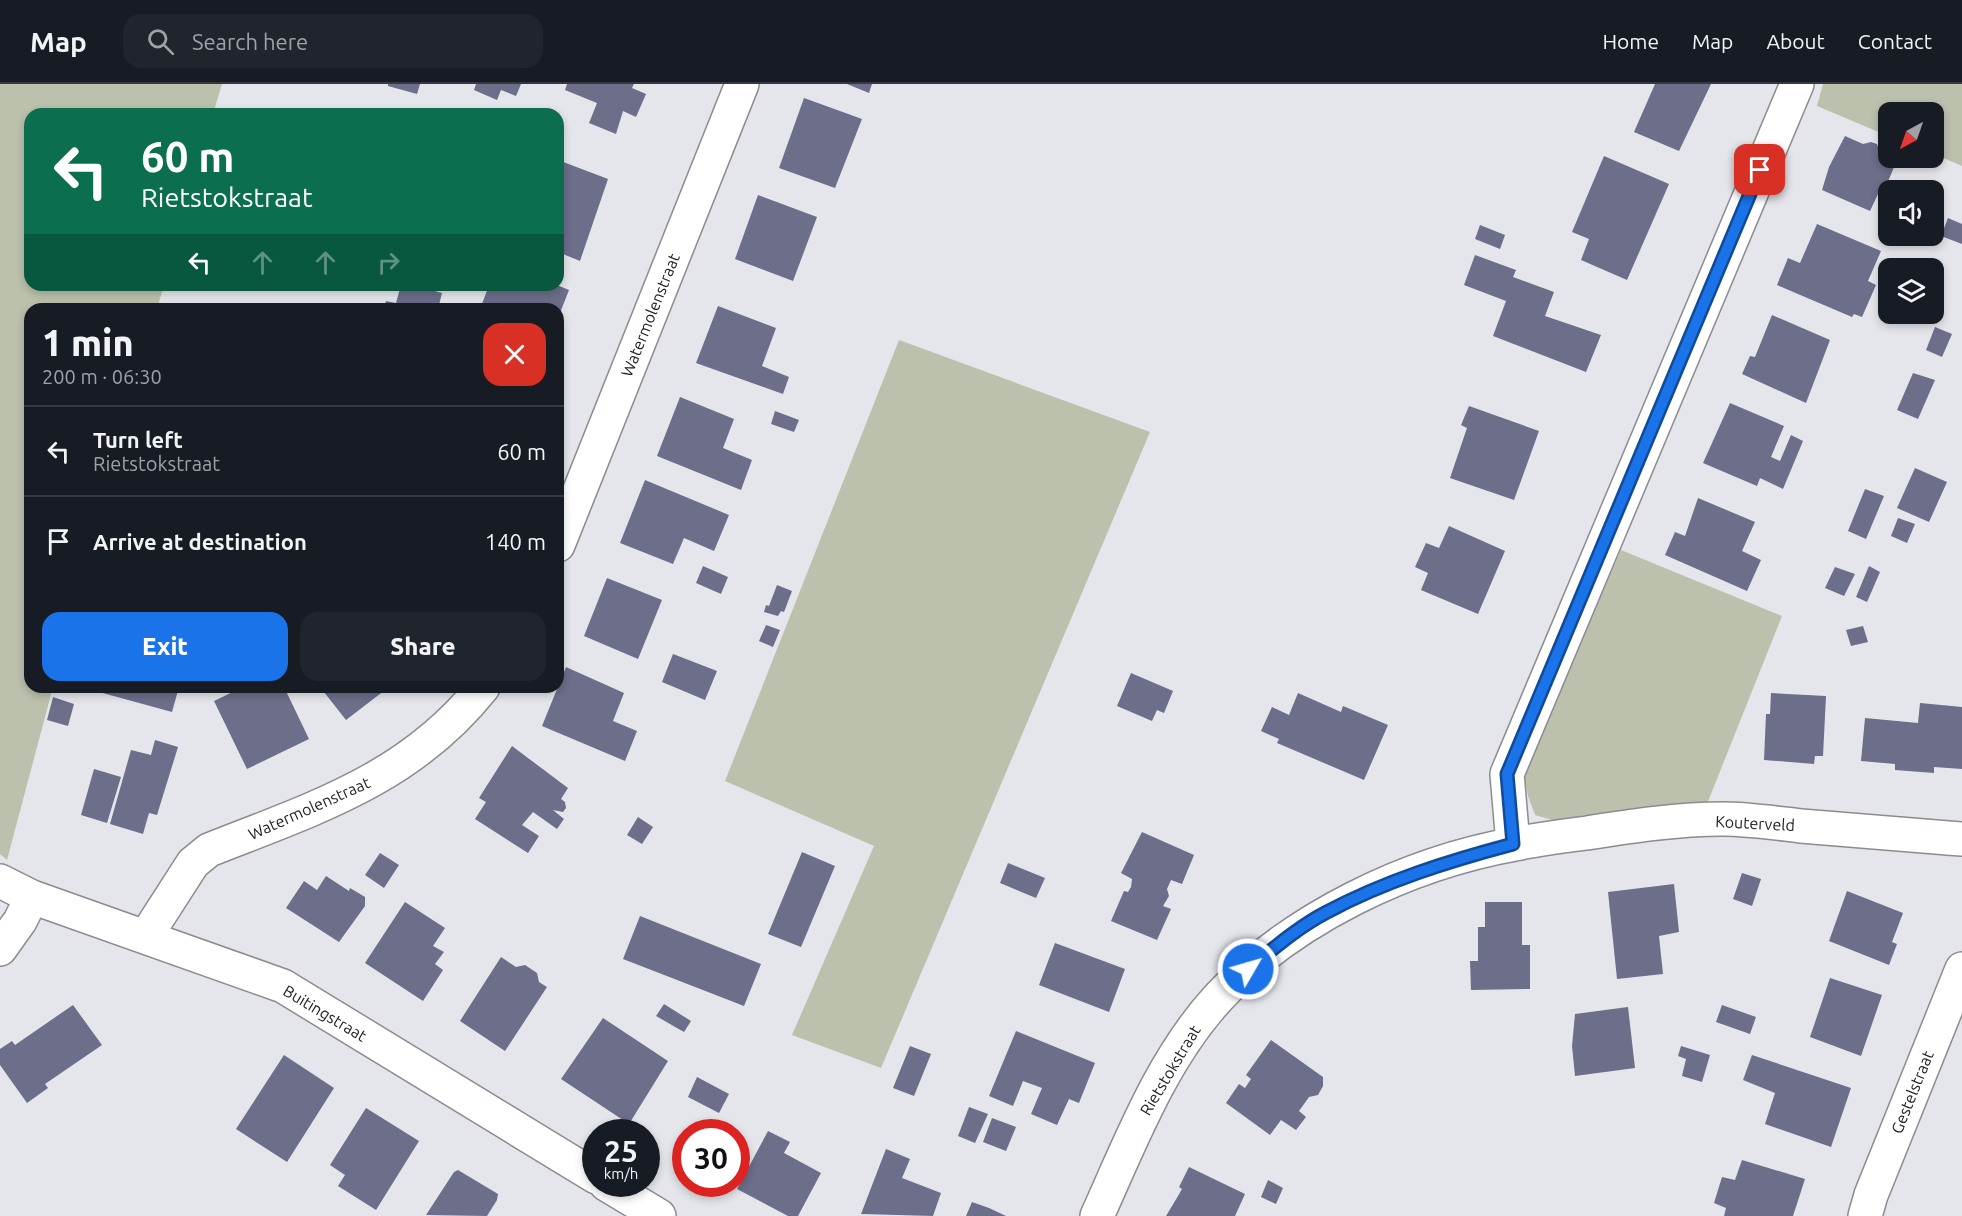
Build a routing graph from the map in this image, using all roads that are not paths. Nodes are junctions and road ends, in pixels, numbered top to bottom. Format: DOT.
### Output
graph roads {
  1 [pos="742,84"];
  2 [pos="1797,84"];
  3 [pos="564,530"];
  4 [pos="477,693"];
  5 [pos="1962,839"];
  6 [pos="1513,844"];
  7 [pos="0,881"];
  8 [pos="32,897"];
  9 [pos="146,936"];
  10 [pos="0,949"];
  11 [pos="1962,969"];
  12 [pos="582,1168"];
  13 [pos="628,1197"];
  14 [pos="659,1216"];
  15 [pos="1097,1216"];
  16 [pos="1866,1216"];
  1 -- 3 [label="street, Watermolenstraat"];
  2 -- 6 [label="street"];
  4 -- 9 [label="street, Watermolenstraat"];
  5 -- 6 [label="street, Kouterveld"];
  6 -- 15 [label="street, Rietstokstraat"];
  7 -- 8 [label="street, Buitingstraat"];
  8 -- 9 [label="street, Buitingstraat"];
  8 -- 10 [label="street"];
  9 -- 12 [label="street, Buitingstraat"];
  11 -- 16 [label="street, Gestelstraat"];
  13 -- 14 [label="street"];
}
